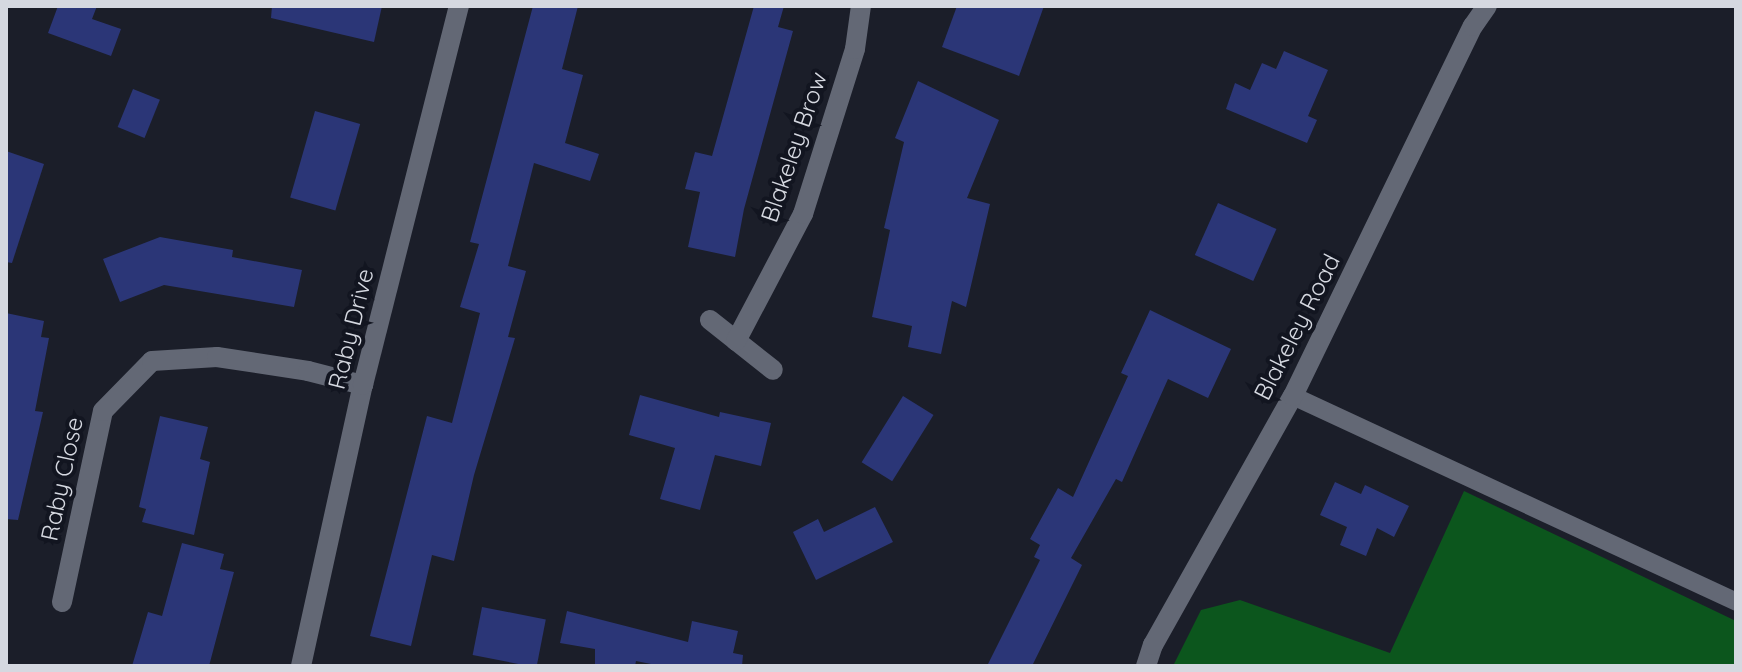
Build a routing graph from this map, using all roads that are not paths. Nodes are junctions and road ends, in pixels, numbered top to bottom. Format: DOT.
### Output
graph roads {
  1 [pos="459,6"];
  2 [pos="861,6"];
  3 [pos="1487,6"];
  4 [pos="710,320"];
  5 [pos="736,341"];
  6 [pos="773,370"];
  7 [pos="363,385"];
  8 [pos="1293,396"];
  9 [pos="62,602"];
  10 [pos="1736,602"];
  11 [pos="301,666"];
  12 [pos="1146,666"];
  1 -- 7 [label="street, Raby Drive"];
  2 -- 5 [label="street, Blakeley Brow"];
  3 -- 8 [label="street, Blakeley Road"];
  4 -- 5 [label="street"];
  5 -- 6 [label="street"];
  7 -- 9 [label="street, Raby Close"];
  7 -- 11 [label="street, Raby Drive"];
  8 -- 10 [label="lane"];
  8 -- 12 [label="street, Blakeley Road"];
}
